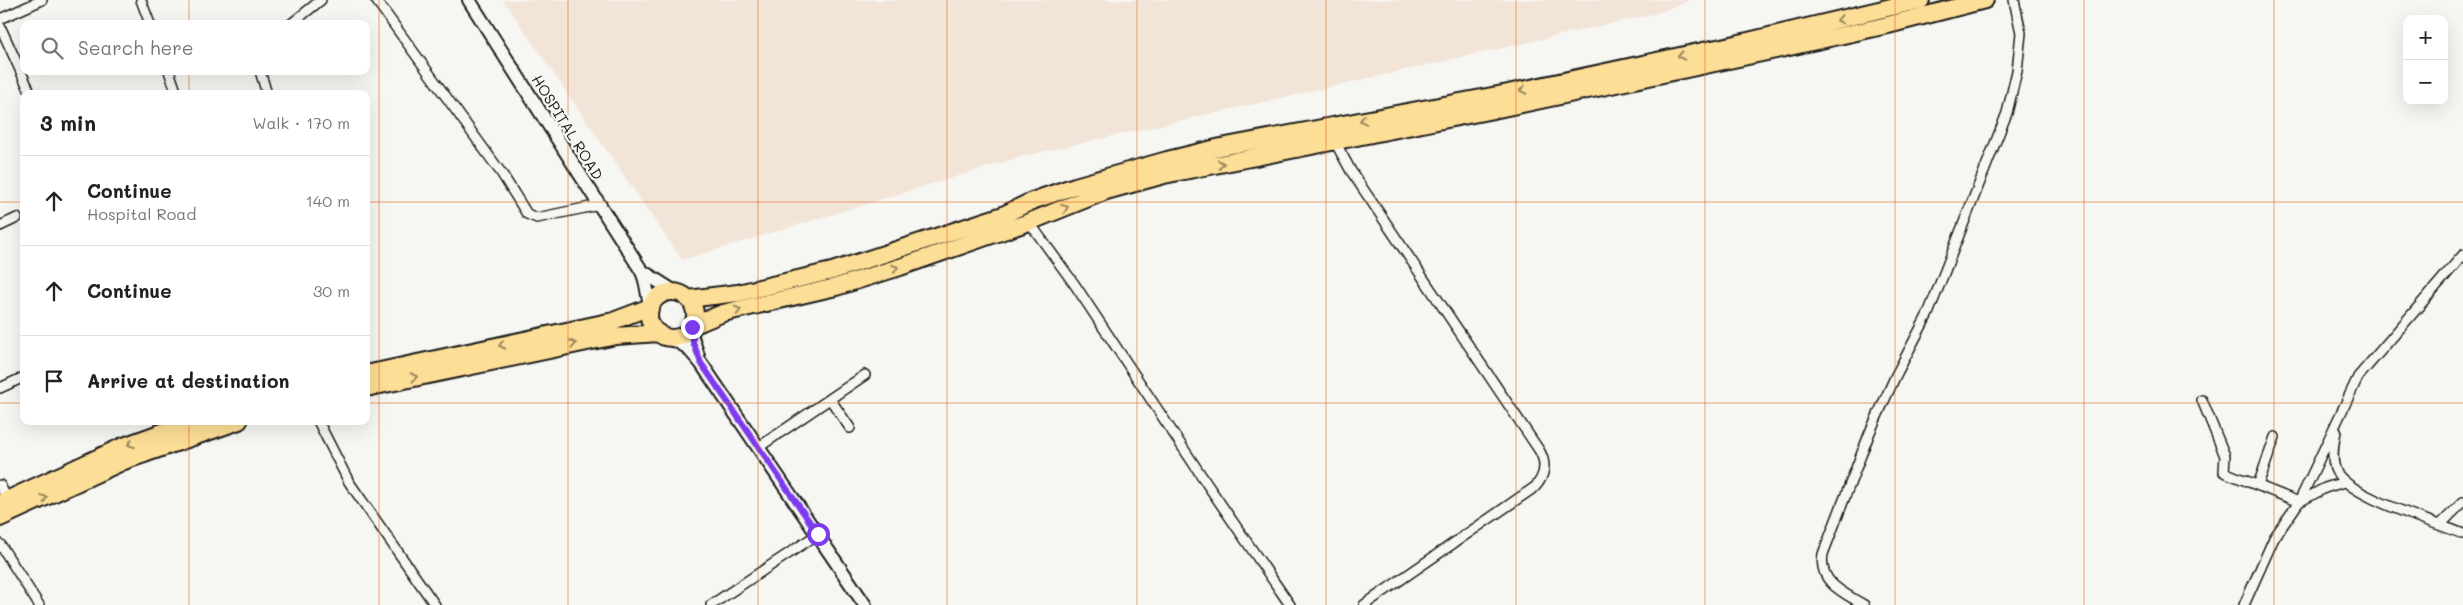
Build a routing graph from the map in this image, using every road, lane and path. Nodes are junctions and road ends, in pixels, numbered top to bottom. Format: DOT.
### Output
graph roads {
  1 [pos="42,0"];
  2 [pos="141,0"];
  3 [pos="321,0"];
  4 [pos="376,0"];
  5 [pos="469,0"];
  6 [pos="1921,0"];
  7 [pos="1985,0"];
  8 [pos="2014,0"];
  9 [pos="0,19"];
  10 [pos="148,20"];
  11 [pos="296,20"];
  12 [pos="0,26"];
  13 [pos="20,70"];
  14 [pos="22,75"];
  15 [pos="171,75"];
  16 [pos="261,75"];
  17 [pos="29,90"];
  18 [pos="176,90"];
  19 [pos="266,90"];
  20 [pos="1334,140"];
  21 [pos="599,206"];
  22 [pos="17,218"];
  23 [pos="1029,222"];
  24 [pos="0,226"];
  25 [pos="2463,255"];
  26 [pos="641,270"];
  27 [pos="682,295"];
  28 [pos="649,303"];
  29 [pos="692,326"];
  30 [pos="664,335"];
  31 [pos="701,363"];
  32 [pos="370,373"];
  33 [pos="865,375"];
  34 [pos="20,379"];
  35 [pos="370,387"];
  36 [pos="0,388"];
  37 [pos="830,399"];
  38 [pos="2202,400"];
  39 [pos="2337,420"];
  40 [pos="182,425"];
  41 [pos="228,425"];
  42 [pos="320,425"];
  43 [pos="850,428"];
  44 [pos="2275,437"];
  45 [pos="759,447"];
  46 [pos="2344,482"];
  47 [pos="2258,485"];
  48 [pos="2,495"];
  49 [pos="2299,502"];
  50 [pos="2463,502"];
  51 [pos="0,518"];
  52 [pos="2441,524"];
  53 [pos="818,534"];
  54 [pos="2463,534"];
  55 [pos="0,544"];
  56 [pos="40,605"];
  57 [pos="435,605"];
  58 [pos="711,605"];
  59 [pos="865,605"];
  60 [pos="1290,605"];
  61 [pos="1364,605"];
  62 [pos="1864,605"];
  63 [pos="2244,605"];
  1 -- 9 [label="street"];
  2 -- 10 [label="street"];
  3 -- 11 [label="street"];
  4 -- 21 [label="street"];
  5 -- 21 [label="street, HOSPITAL ROAD"];
  6 -- 27 [label="highway, one-way"];
  7 -- 20 [label="highway"];
  8 -- 62 [label="street"];
  12 -- 13 [label="street"];
  14 -- 17 [label="street"];
  15 -- 18 [label="street"];
  16 -- 19 [label="street"];
  23 -- 20 [label="highway, one-way"];
  20 -- 61 [label="street"];
  21 -- 26 [label="street, HOSPITAL ROAD"];
  22 -- 24 [label="street"];
  29 -- 23 [label="highway, one-way"];
  23 -- 60 [label="street"];
  25 -- 39 [label="street"];
  26 -- 27 [label="street"];
  26 -- 28 [label="street"];
  27 -- 28 [label="highway"];
  27 -- 29 [label="highway"];
  28 -- 30 [label="highway"];
  28 -- 32 [label="highway, one-way"];
  29 -- 30 [label="highway"];
  29 -- 31 [label="street"];
  30 -- 31 [label="street"];
  35 -- 30 [label="highway, one-way"];
  31 -- 45 [label="street"];
  33 -- 37 [label="street"];
  34 -- 36 [label="street"];
  37 -- 43 [label="street"];
  37 -- 45 [label="street"];
  38 -- 47 [label="street"];
  39 -- 46 [label="street"];
  39 -- 49 [label="street"];
  40 -- 48 [label="highway, one-way"];
  51 -- 41 [label="highway, one-way"];
  42 -- 57 [label="street"];
  44 -- 47 [label="street"];
  45 -- 53 [label="street"];
  46 -- 49 [label="street"];
  46 -- 52 [label="street"];
  47 -- 49 [label="street"];
  49 -- 63 [label="street"];
  50 -- 52 [label="street"];
  52 -- 54 [label="street"];
  53 -- 58 [label="street"];
  53 -- 59 [label="street"];
  55 -- 56 [label="street"];
}
